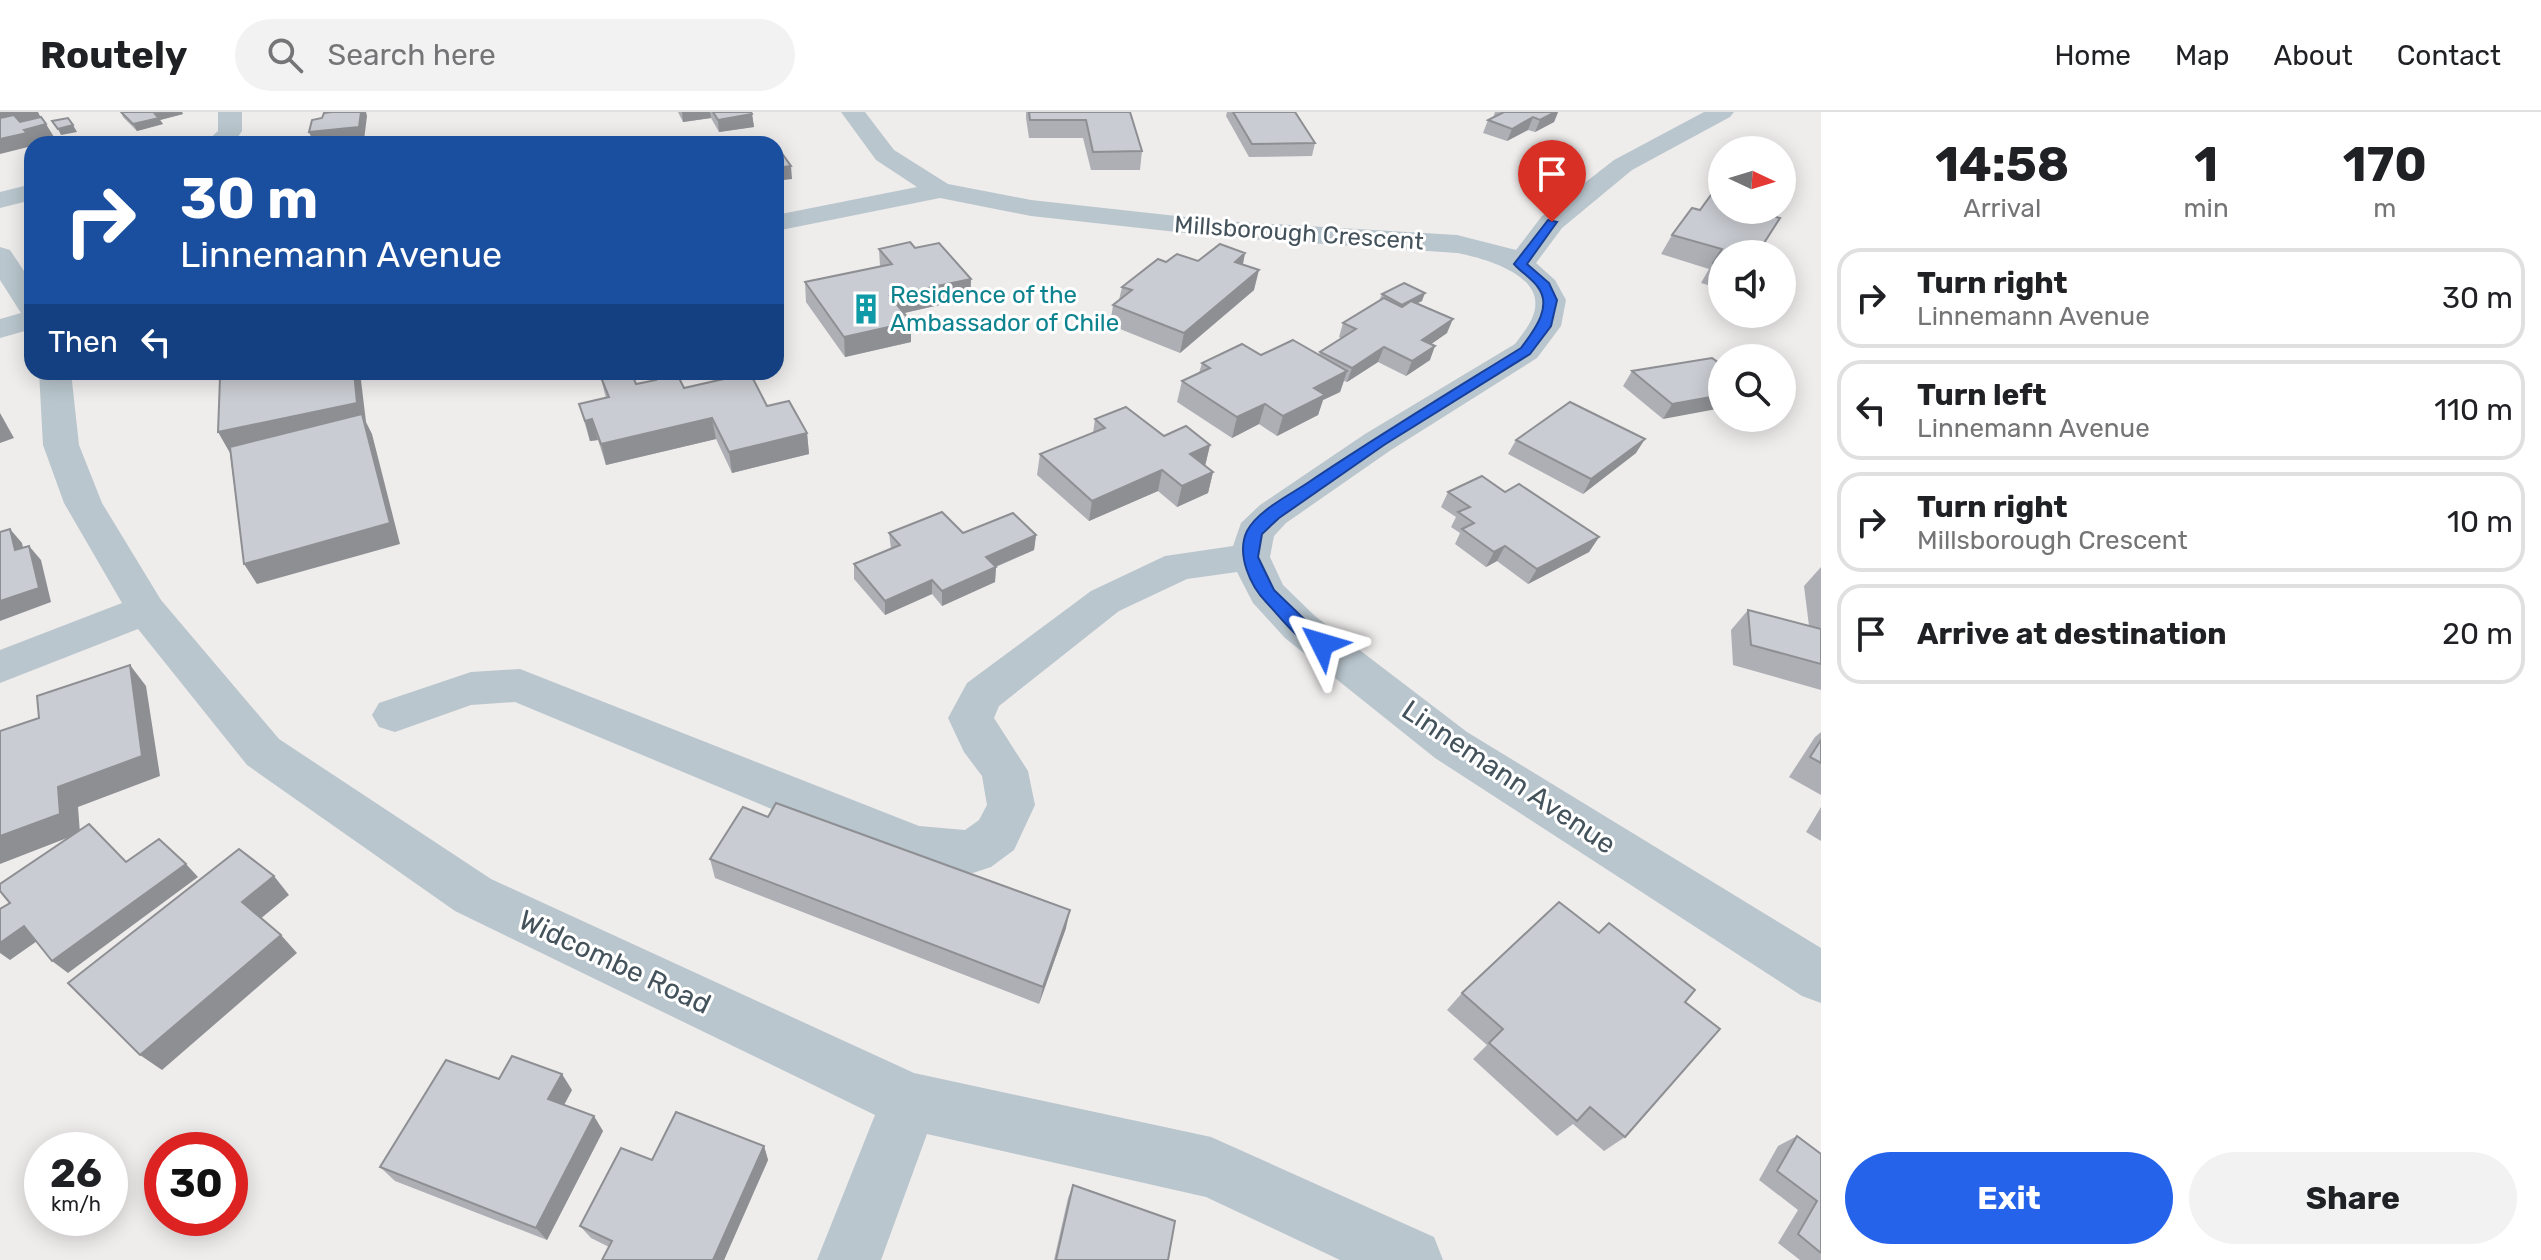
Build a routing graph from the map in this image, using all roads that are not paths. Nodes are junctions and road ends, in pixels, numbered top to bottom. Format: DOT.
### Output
graph roads {
  1 [pos="230,112"];
  2 [pos="853,112"];
  3 [pos="1722,112"];
  4 [pos="227,136"];
  5 [pos="940,190"];
  6 [pos="24,194"];
  7 [pos="0,200"];
  8 [pos="784,221"];
  9 [pos="0,256"];
  10 [pos="1520,264"];
  11 [pos="24,294"];
  12 [pos="24,322"];
  13 [pos="0,329"];
  14 [pos="56,380"];
  15 [pos="1250,557"];
  16 [pos="146,610"];
  17 [pos="0,667"];
  18 [pos="395,715"];
  19 [pos="1821,978"];
  20 [pos="910,1101"];
  21 [pos="849,1260"];
  22 [pos="1411,1260"];
  1 -- 4 [label="street"];
  2 -- 5 [label="street, Millsborough Crescent"];
  3 -- 10 [label="street"];
  5 -- 8 [label="street"];
  5 -- 10 [label="street, Millsborough Crescent"];
  6 -- 7 [label="street"];
  9 -- 11 [label="street"];
  10 -- 15 [label="street"];
  12 -- 13 [label="street"];
  14 -- 16 [label="street, Widcombe Road"];
  15 -- 18 [label="street"];
  15 -- 19 [label="street, Linnemann Avenue"];
  16 -- 17 [label="street"];
  16 -- 20 [label="street, Widcombe Road"];
  20 -- 21 [label="street"];
  20 -- 22 [label="street, Widcombe Road"];
}
